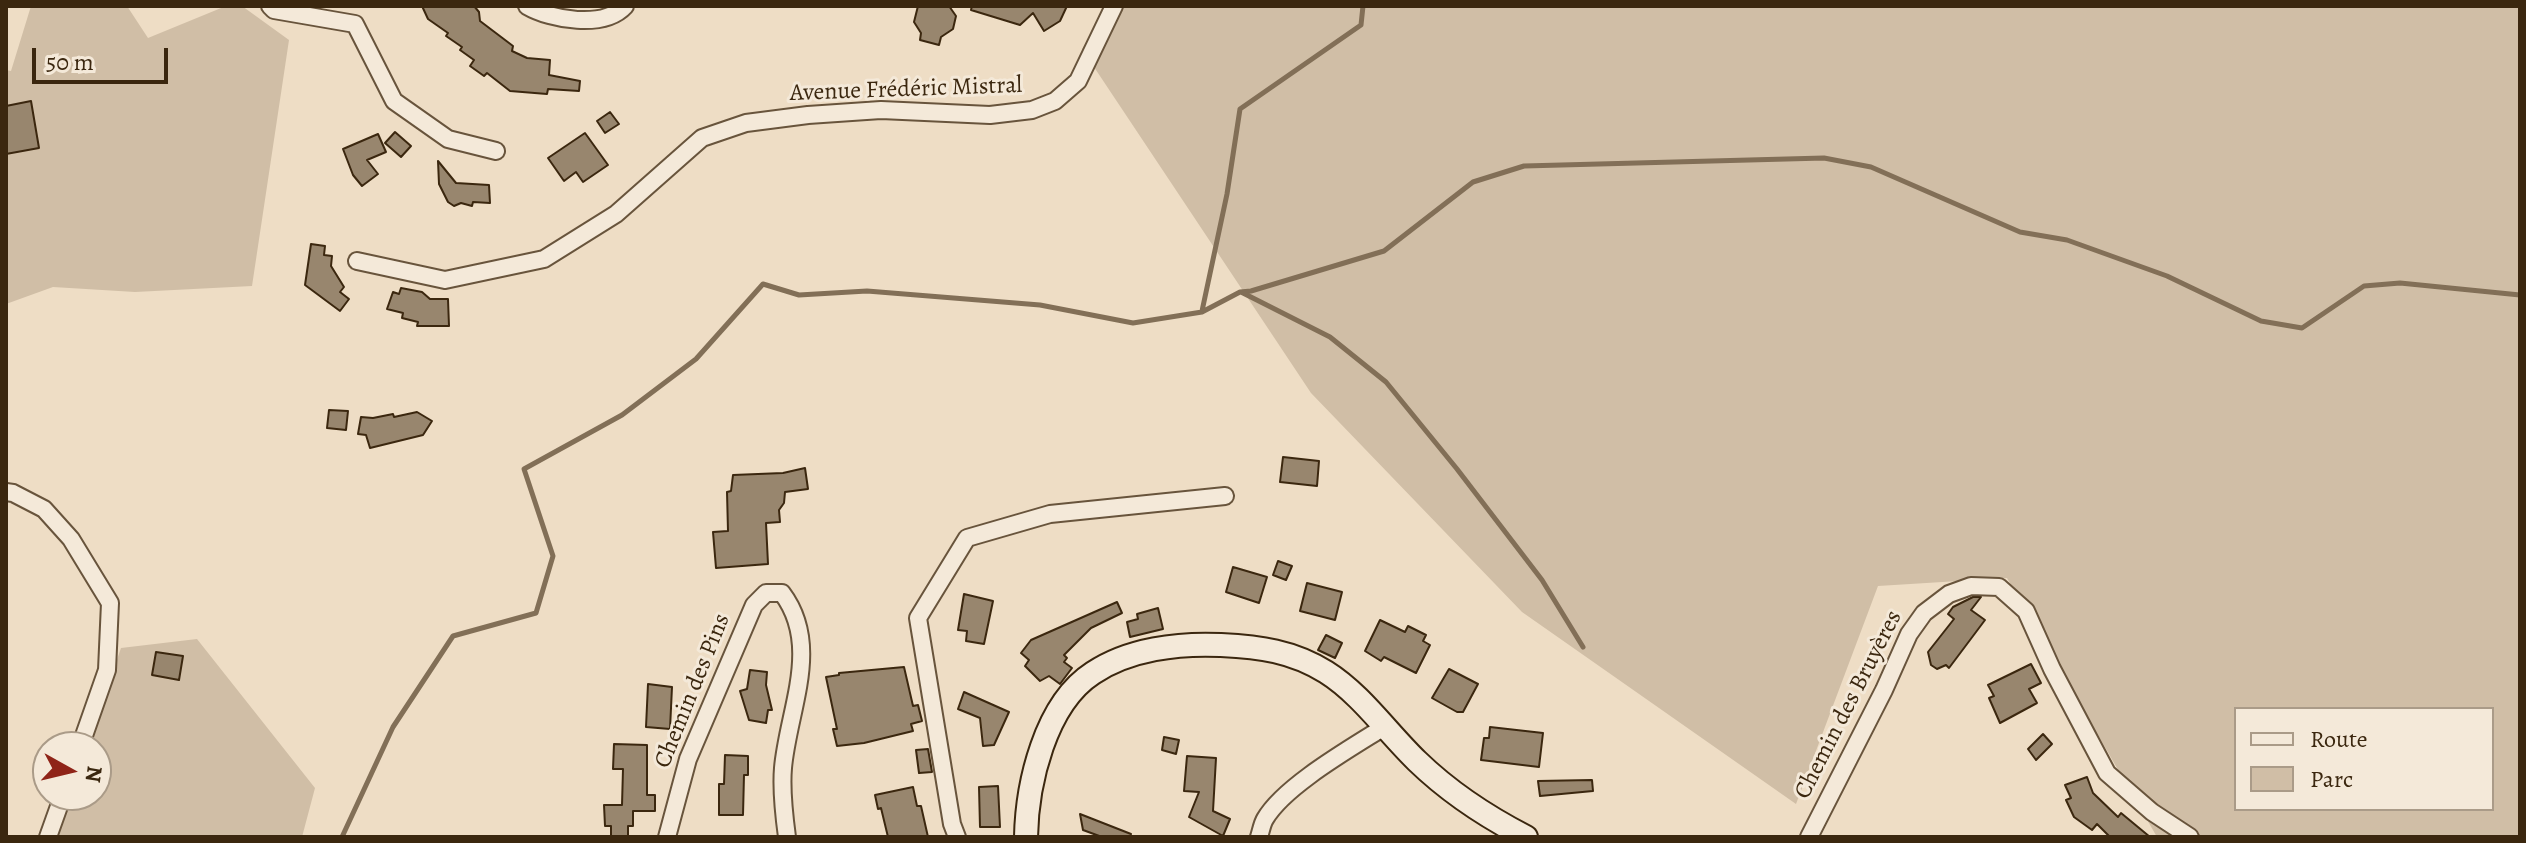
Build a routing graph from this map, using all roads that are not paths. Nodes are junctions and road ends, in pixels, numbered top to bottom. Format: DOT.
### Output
graph roads {
  1 [pos="270,6"];
  2 [pos="527,6"];
  3 [pos="625,6"];
  4 [pos="1114,6"];
  5 [pos="496,151"];
  6 [pos="357,261"];
  7 [pos="6,492"];
  8 [pos="1225,496"];
  9 [pos="1384,727"];
  10 [pos="86,731"];
  11 [pos="57,811"];
  12 [pos="48,837"];
  13 [pos="667,837"];
  14 [pos="787,837"];
  15 [pos="957,837"];
  16 [pos="1026,837"];
  17 [pos="1259,837"];
  18 [pos="1526,837"];
  19 [pos="1809,837"];
  20 [pos="2190,837"];
  1 -- 5 [label="street"];
  2 -- 3 [label="street"];
  4 -- 6 [label="street, Avenue Frédéric Mistral"];
  7 -- 10 [label="street"];
  8 -- 15 [label="street"];
  9 -- 16 [label="street"];
  9 -- 17 [label="street"];
  9 -- 18 [label="street"];
  11 -- 12 [label="street"];
  13 -- 14 [label="street, Chemin des Pins"];
  19 -- 20 [label="street, Chemin des Bruyères"];
}
